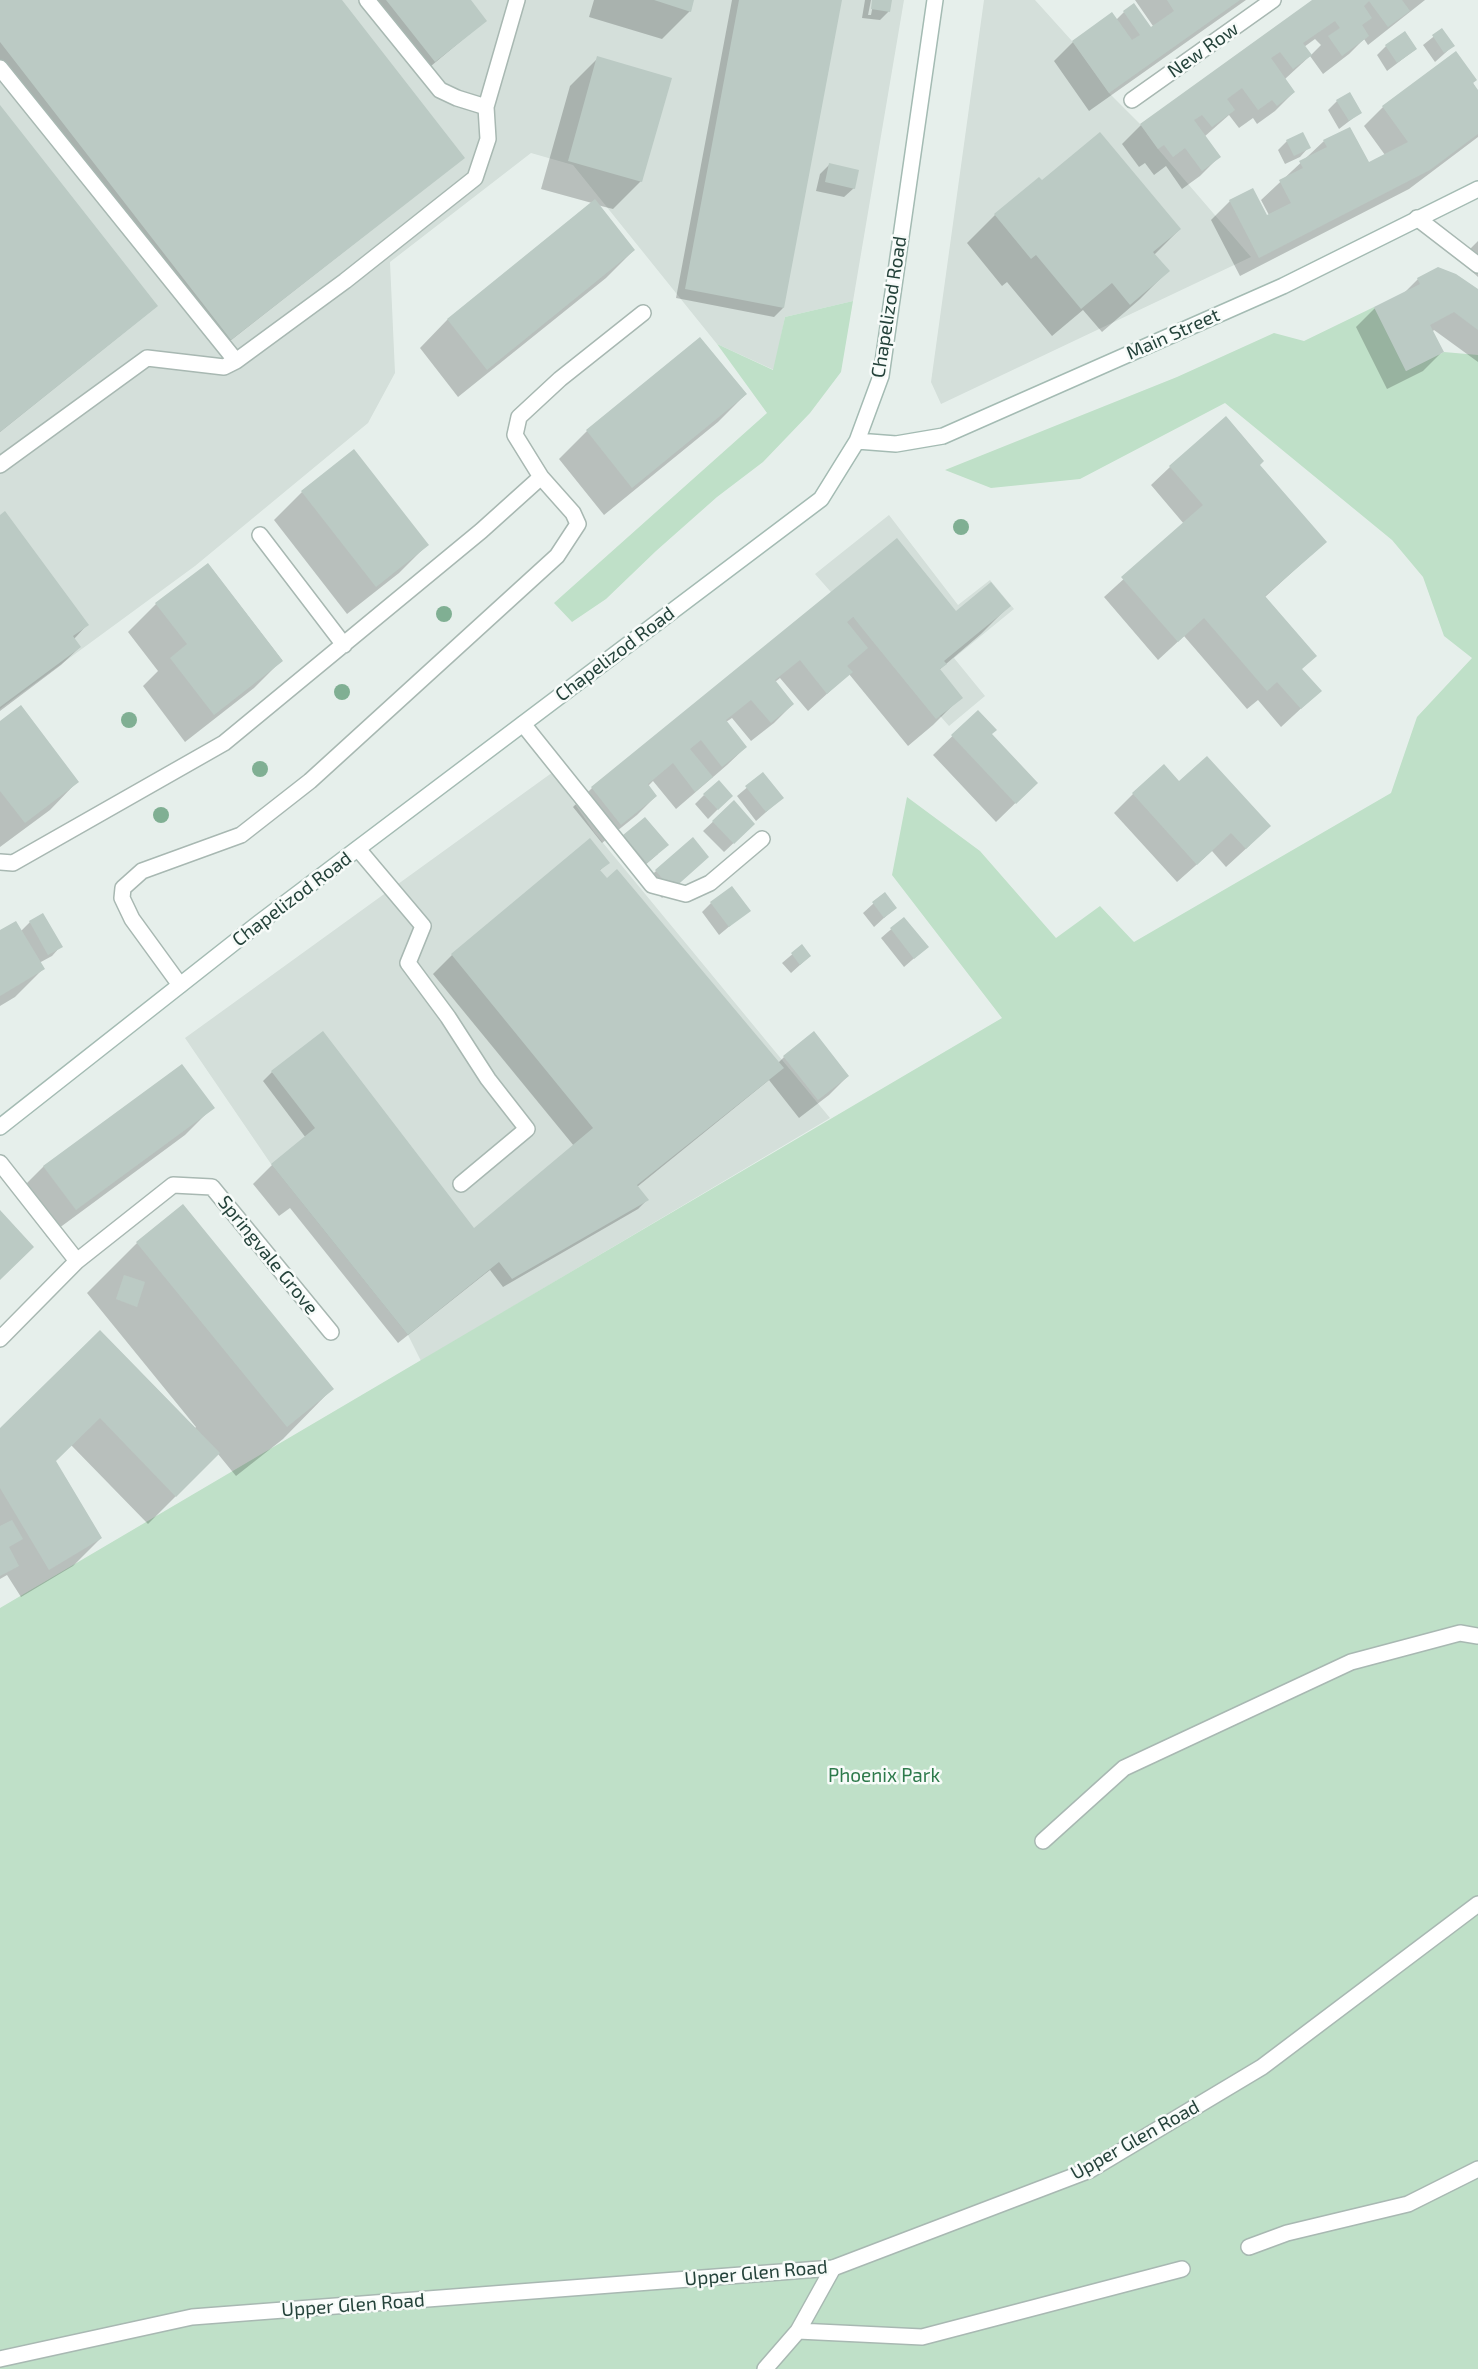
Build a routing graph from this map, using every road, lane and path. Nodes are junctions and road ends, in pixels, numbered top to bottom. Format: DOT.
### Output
graph roads {
  1 [pos="367,0"];
  2 [pos="517,0"];
  3 [pos="935,0"];
  4 [pos="1273,0"];
  5 [pos="0,68"];
  6 [pos="1132,100"];
  7 [pos="486,107"];
  8 [pos="1478,189"];
  9 [pos="1417,218"];
  10 [pos="1478,265"];
  11 [pos="643,313"];
  12 [pos="236,361"];
  13 [pos="858,441"];
  14 [pos="0,466"];
  15 [pos="541,477"];
  16 [pos="260,535"];
  17 [pos="344,645"];
  18 [pos="523,724"];
  19 [pos="762,839"];
  20 [pos="358,849"];
  21 [pos="0,862"];
  22 [pos="180,984"];
  23 [pos="0,1127"];
  24 [pos="0,1163"];
  25 [pos="460,1184"];
  26 [pos="77,1261"];
  27 [pos="331,1332"];
  28 [pos="0,1339"];
  29 [pos="1478,1636"];
  30 [pos="1043,1841"];
  31 [pos="1478,1904"];
  32 [pos="1478,2169"];
  33 [pos="1249,2247"];
  34 [pos="833,2268"];
  35 [pos="1182,2268"];
  36 [pos="798,2332"];
  37 [pos="0,2358"];
  38 [pos="765,2369"];
  1 -- 7 [label="street"];
  2 -- 7 [label="street"];
  3 -- 13 [label="street, Chapelizod Road"];
  4 -- 6 [label="street, New Row"];
  5 -- 12 [label="street"];
  7 -- 12 [label="street"];
  8 -- 9 [label="street, Main Street"];
  9 -- 10 [label="street"];
  9 -- 13 [label="street, Main Street"];
  11 -- 15 [label="street"];
  12 -- 14 [label="street"];
  13 -- 18 [label="street, Chapelizod Road"];
  15 -- 17 [label="street"];
  15 -- 22 [label="street"];
  16 -- 17 [label="street"];
  17 -- 21 [label="street"];
  18 -- 19 [label="street"];
  18 -- 20 [label="street, Chapelizod Road"];
  20 -- 22 [label="street, Chapelizod Road"];
  20 -- 25 [label="street"];
  22 -- 23 [label="street, Chapelizod Road"];
  24 -- 26 [label="street"];
  26 -- 27 [label="street, Springvale Grove"];
  26 -- 28 [label="street, Springvale Grove"];
  29 -- 30 [label="street"];
  31 -- 34 [label="street, Upper Glen Road"];
  32 -- 33 [label="street"];
  34 -- 36 [label="street"];
  34 -- 37 [label="street, Upper Glen Road"];
  35 -- 36 [label="street"];
  36 -- 38 [label="street"];
}
